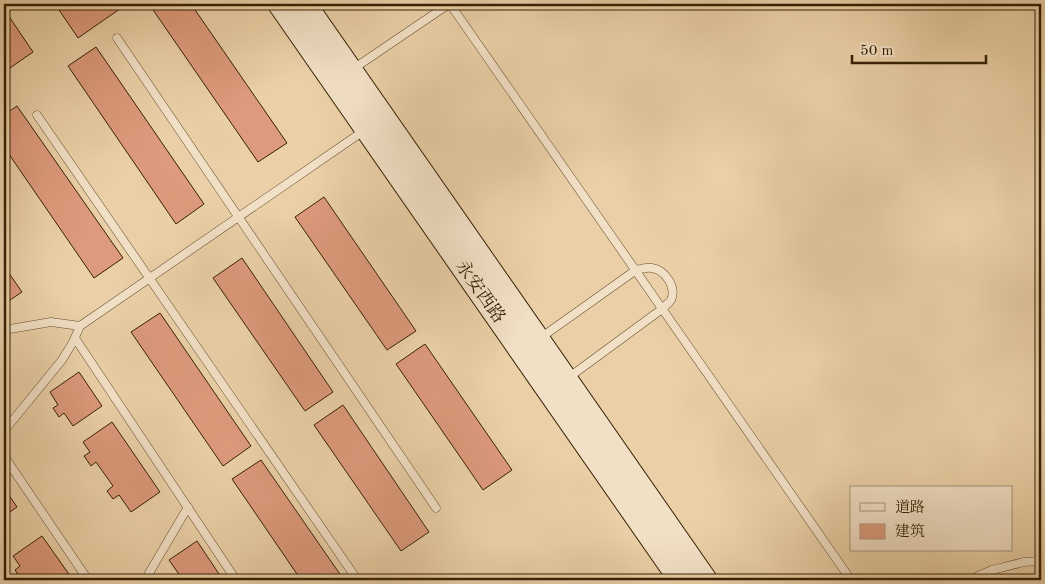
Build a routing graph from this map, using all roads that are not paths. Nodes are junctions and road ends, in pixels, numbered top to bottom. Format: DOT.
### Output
graph roads {
  1 [pos="279,4"];
  2 [pos="305,4"];
  3 [pos="450,4"];
  4 [pos="116,38"];
  5 [pos="351,70"];
  6 [pos="37,115"];
  7 [pos="367,129"];
  8 [pos="238,217"];
  9 [pos="636,270"];
  10 [pos="149,278"];
  11 [pos="662,309"];
  12 [pos="80,326"];
  13 [pos="4,330"];
  14 [pos="75,338"];
  15 [pos="538,339"];
  16 [pos="566,380"];
  17 [pos="5,426"];
  18 [pos="4,456"];
  19 [pos="188,507"];
  20 [pos="436,508"];
  21 [pos="1041,561"];
  22 [pos="356,578"];
  23 [pos="88,580"];
  24 [pos="145,580"];
  25 [pos="236,580"];
  26 [pos="680,580"];
  27 [pos="706,580"];
  28 [pos="851,580"];
  29 [pos="972,580"];
  1 -- 7 [label="main road, 永安西路"];
  2 -- 5 [label="main road, 永安西路"];
  3 -- 5 [label="lane"];
  3 -- 9 [label="lane"];
  4 -- 8 [label="lane"];
  5 -- 15 [label="main road, 永安西路"];
  6 -- 10 [label="lane"];
  7 -- 8 [label="lane"];
  7 -- 26 [label="main road, 永安西路"];
  8 -- 10 [label="lane"];
  8 -- 20 [label="lane"];
  9 -- 11 [label="lane"];
  9 -- 11 [label="lane"];
  9 -- 15 [label="lane"];
  10 -- 12 [label="lane"];
  10 -- 22 [label="lane"];
  11 -- 16 [label="lane"];
  11 -- 28 [label="lane"];
  12 -- 13 [label="lane"];
  12 -- 14 [label="lane"];
  14 -- 17 [label="lane"];
  14 -- 19 [label="lane"];
  15 -- 16 [label="main road, 永安西路"];
  16 -- 27 [label="main road, 永安西路"];
  18 -- 23 [label="lane"];
  19 -- 24 [label="lane"];
  19 -- 25 [label="lane"];
  21 -- 29 [label="lane"];
}
